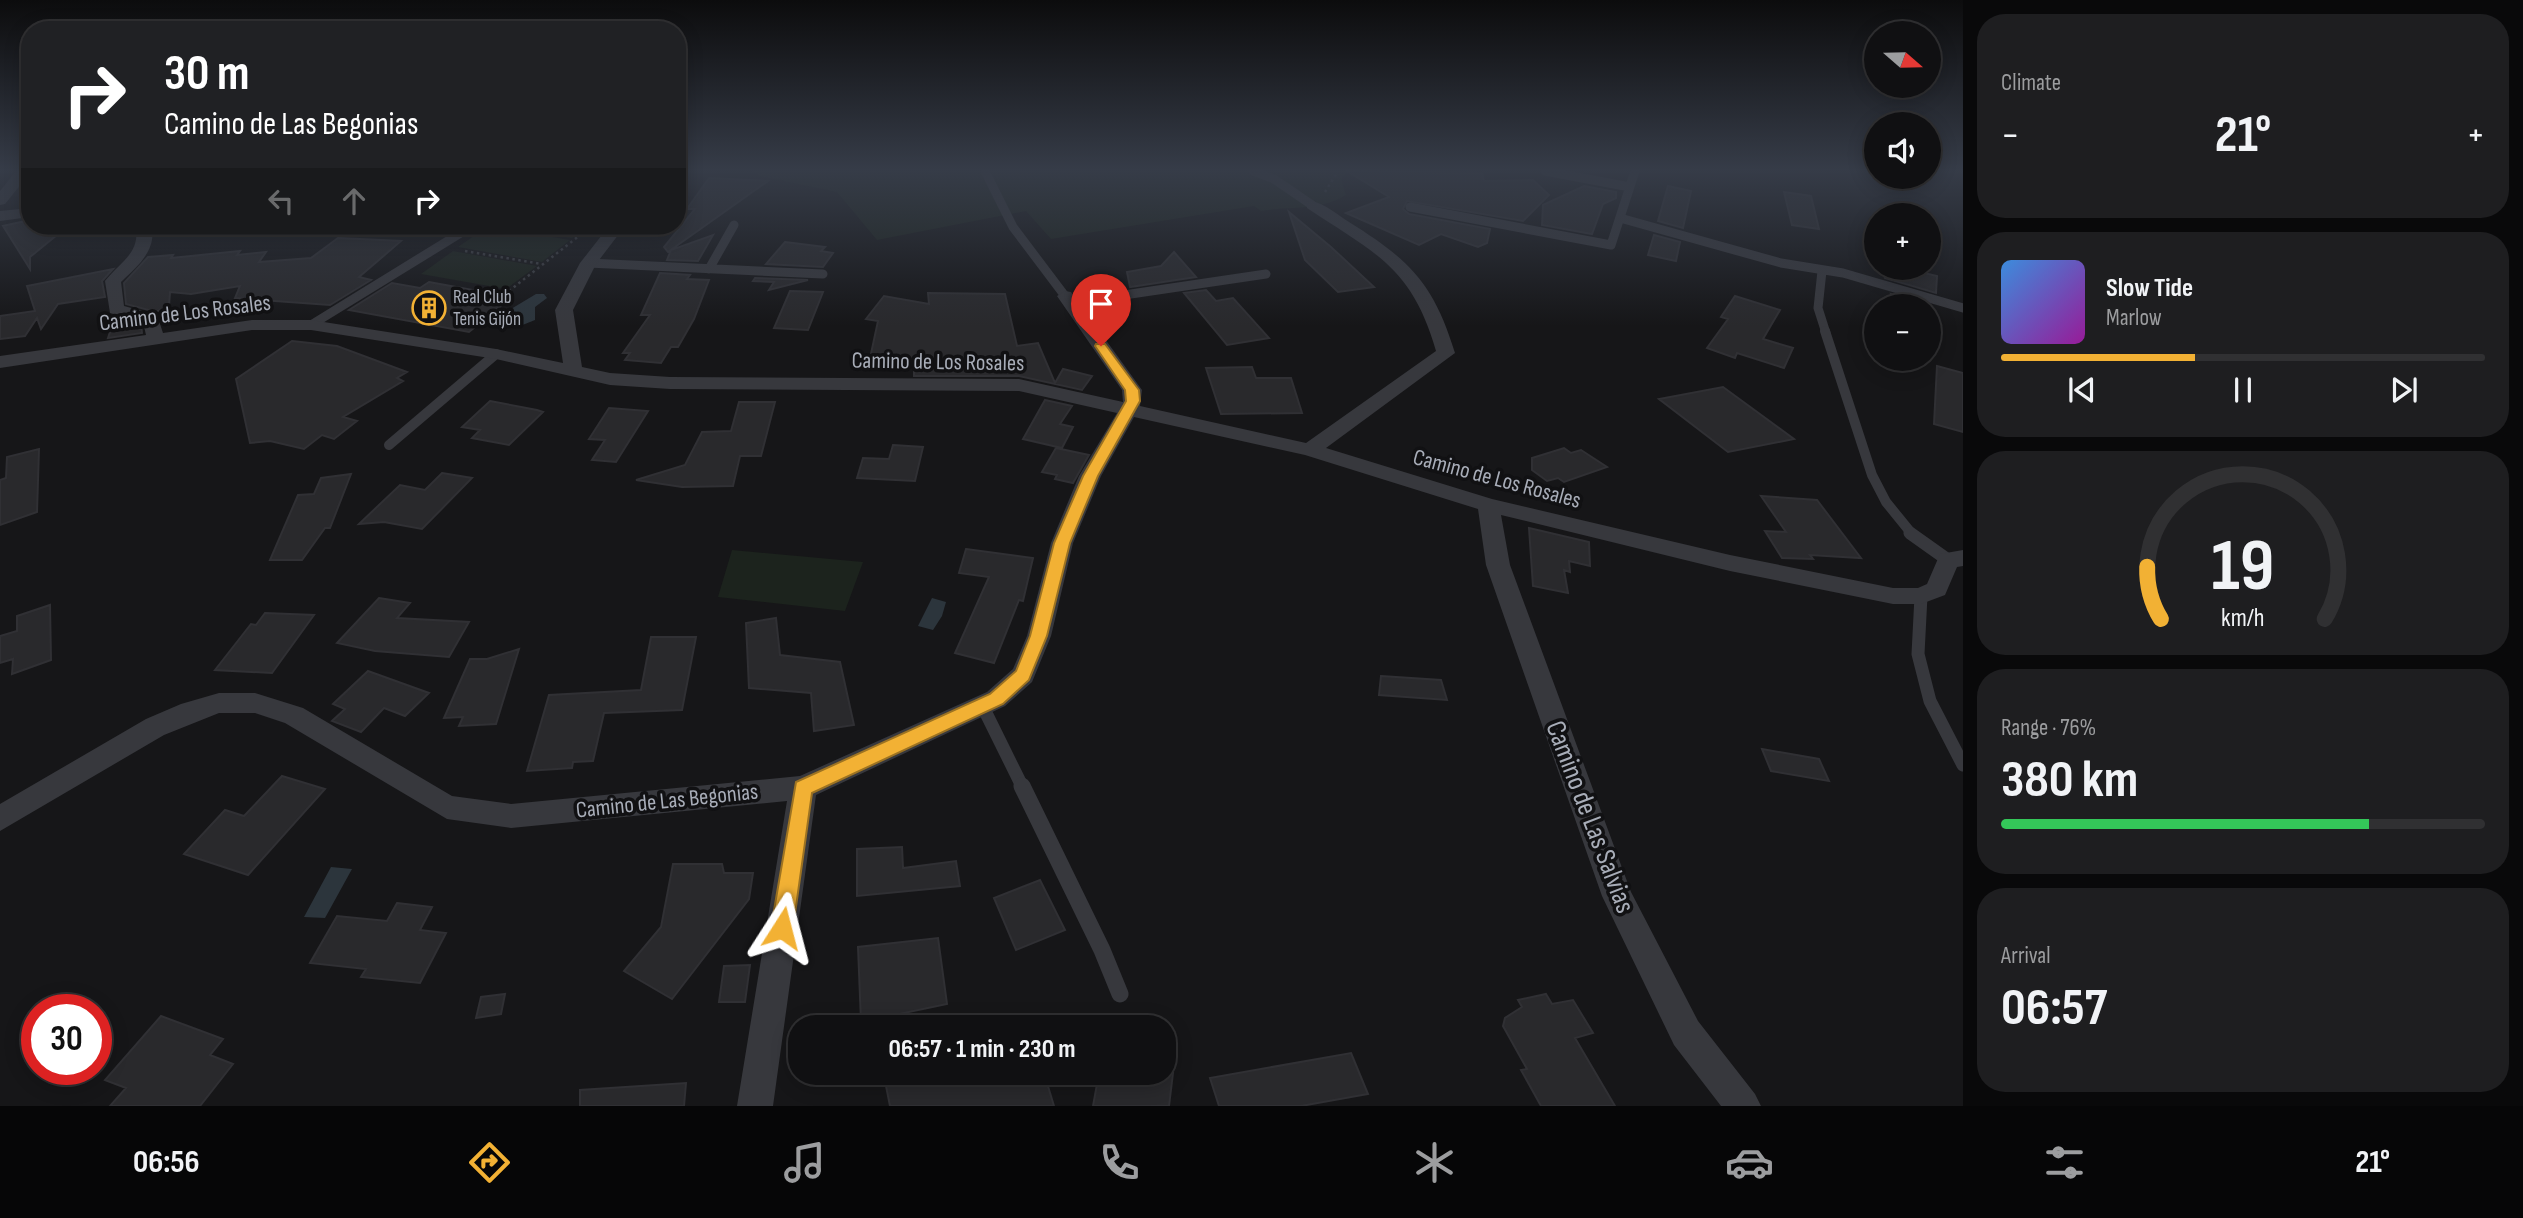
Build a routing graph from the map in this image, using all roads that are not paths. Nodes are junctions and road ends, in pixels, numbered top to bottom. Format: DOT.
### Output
graph roads {
  1 [pos="1011,223"];
  2 [pos="1337,223"];
  3 [pos="1490,223"];
  4 [pos="1619,223"];
  5 [pos="1637,223"];
  6 [pos="734,225"];
  7 [pos="147,235"];
  8 [pos="457,235"];
  9 [pos="610,235"];
  10 [pos="588,263"];
  11 [pos="709,269"];
  12 [pos="1822,271"];
  13 [pos="823,274"];
  14 [pos="1266,274"];
  15 [pos="1067,299"];
  16 [pos="1963,308"];
  17 [pos="311,325"];
  18 [pos="155,338"];
  19 [pos="496,354"];
  20 [pos="0,362"];
  21 [pos="573,369"];
  22 [pos="1127,408"];
  23 [pos="389,445"];
  24 [pos="1310,450"];
  25 [pos="1488,505"];
  26 [pos="1955,559"];
  27 [pos="1921,596"];
  28 [pos="982,705"];
  29 [pos="1963,765"];
  30 [pos="803,788"];
  31 [pos="0,820"];
  32 [pos="1120,993"];
  33 [pos="755,1106"];
  34 [pos="1743,1106"];
  1 -- 15 [label="lane"];
  2 -- 24 [label="street"];
  3 -- 4 [label="lane"];
  5 -- 12 [label="lane"];
  6 -- 11 [label="lane"];
  7 -- 18 [label="street"];
  8 -- 17 [label="lane"];
  9 -- 10 [label="street"];
  10 -- 11 [label="lane"];
  10 -- 21 [label="street"];
  11 -- 13 [label="lane"];
  12 -- 16 [label="lane"];
  12 -- 26 [label="lane"];
  14 -- 15 [label="lane"];
  15 -- 22 [label="street"];
  17 -- 18 [label="street, Camino de Los Rosales"];
  17 -- 19 [label="street, Camino de Los Rosales"];
  18 -- 20 [label="street, Camino de Los Rosales"];
  19 -- 21 [label="street, Camino de Los Rosales"];
  19 -- 23 [label="lane"];
  21 -- 22 [label="street, Camino de Los Rosales"];
  22 -- 24 [label="street, Camino de Los Rosales"];
  22 -- 28 [label="street, Camino de Las Begonias"];
  24 -- 25 [label="street, Camino de Los Rosales"];
  25 -- 27 [label="street, Camino de Los Rosales"];
  25 -- 34 [label="street, Camino de Las Salvias"];
  26 -- 27 [label="street"];
  27 -- 29 [label="lane"];
  28 -- 30 [label="street, Camino de Las Begonias"];
  28 -- 32 [label="lane"];
  30 -- 31 [label="street, Camino de Las Begonias"];
  30 -- 33 [label="street"];
}
